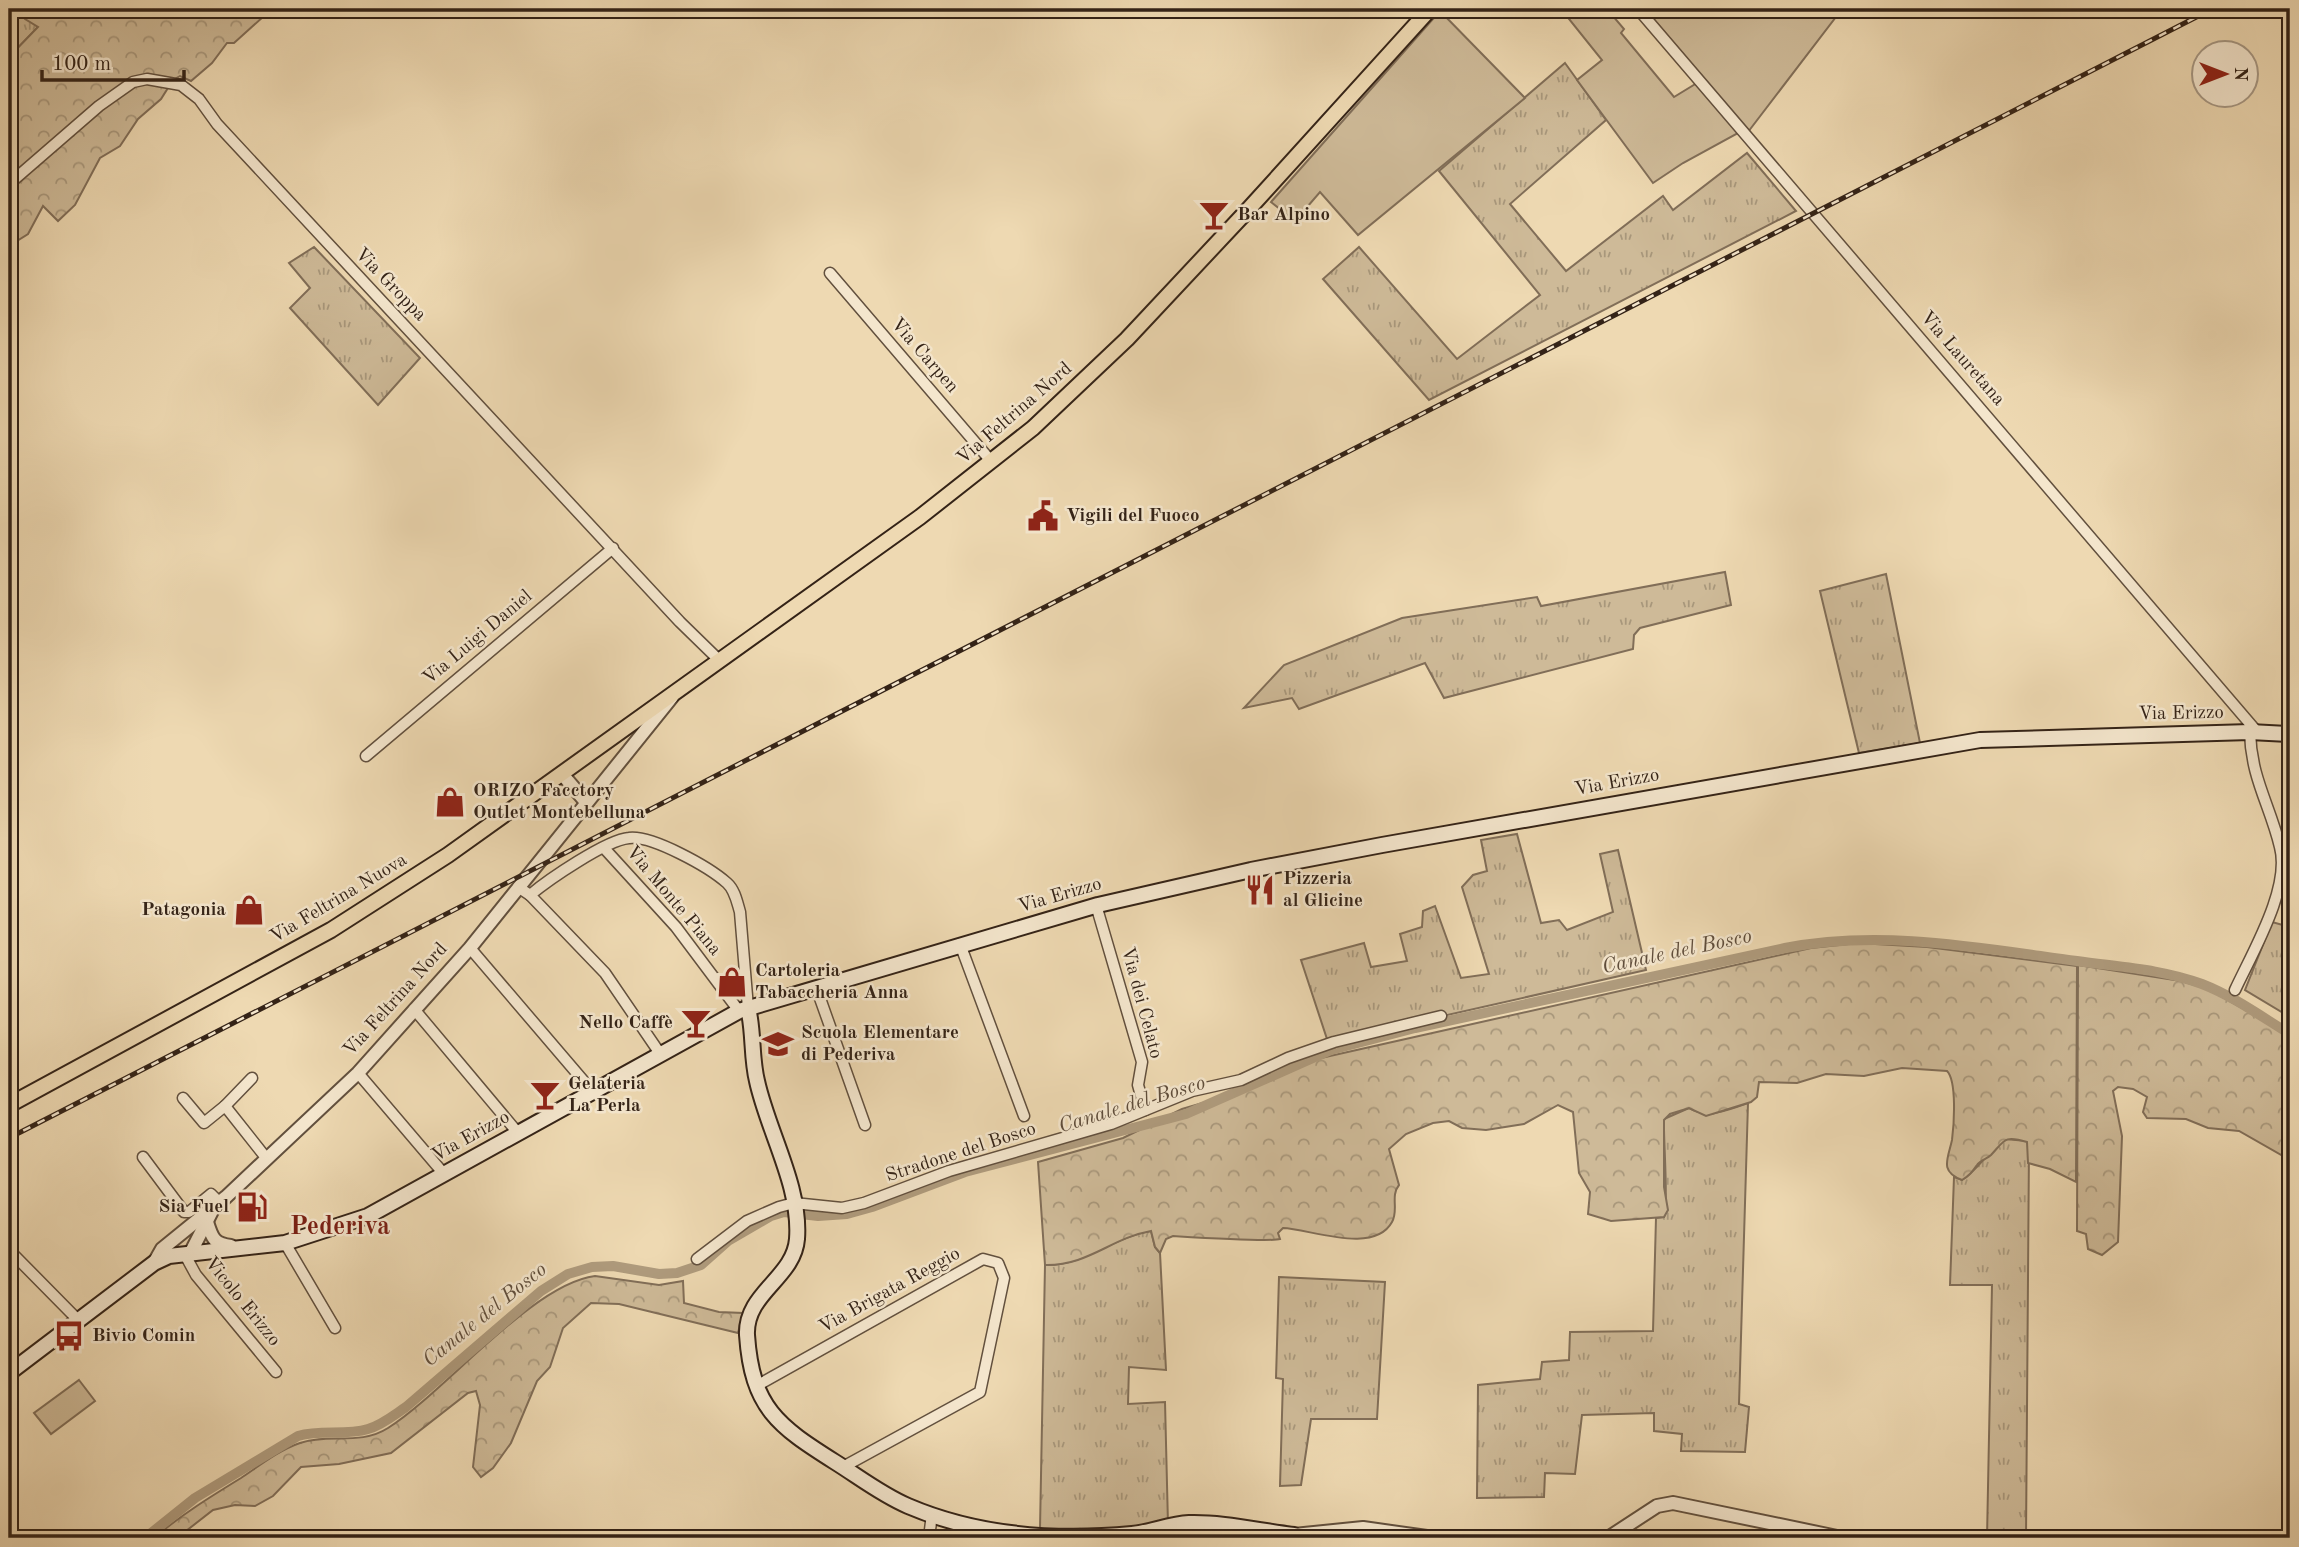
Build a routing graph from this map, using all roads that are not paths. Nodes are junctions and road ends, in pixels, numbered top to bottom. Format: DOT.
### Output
graph roads {
  1 [pos="1430,9"];
  2 [pos="1638,9"];
  3 [pos="9,184"];
  4 [pos="830,274"];
  5 [pos="991,461"];
  6 [pos="613,548"];
  7 [pos="720,661"];
  8 [pos="672,696"];
  9 [pos="2254,732"];
  10 [pos="2290,734"];
  11 [pos="366,756"];
  12 [pos="562,774"];
  13 [pos="586,803"];
  14 [pos="604,848"];
  15 [pos="518,887"];
  16 [pos="530,895"];
  17 [pos="1096,905"];
  18 [pos="960,944"];
  19 [pos="470,948"];
  20 [pos="816,987"];
  21 [pos="2235,990"];
  22 [pos="414,1009"];
  23 [pos="743,1009"];
  24 [pos="1441,1016"];
  25 [pos="662,1055"];
  26 [pos="358,1073"];
  27 [pos="252,1078"];
  28 [pos="593,1092"];
  29 [pos="183,1098"];
  30 [pos="9,1105"];
  31 [pos="225,1105"];
  32 [pos="1145,1110"];
  33 [pos="1024,1116"];
  34 [pos="865,1125"];
  35 [pos="518,1133"];
  36 [pos="143,1157"];
  37 [pos="267,1159"];
  38 [pos="444,1174"];
  39 [pos="217,1204"];
  40 [pos="795,1211"];
  41 [pos="206,1223"];
  42 [pos="183,1232"];
  43 [pos="285,1243"];
  44 [pos="242,1247"];
  45 [pos="9,1250"];
  46 [pos="188,1252"];
  47 [pos="697,1259"];
  48 [pos="154,1263"];
  49 [pos="78,1320"];
  50 [pos="335,1328"];
  51 [pos="276,1372"];
  52 [pos="9,1373"];
  53 [pos="758,1385"];
  54 [pos="843,1467"];
  55 [pos="932,1514"];
  56 [pos="1294,1537"];
  57 [pos="929,1538"];
  58 [pos="1434,1538"];
  59 [pos="1608,1538"];
  60 [pos="1842,1538"];
  1 -- 5 [label="main road, Via Feltrina Nord"];
  2 -- 9 [label="street, Via Lauretana"];
  3 -- 6 [label="street, Via Groppa"];
  4 -- 5 [label="street, Via Carpen"];
  5 -- 7 [label="main road, Via Feltrina Nord"];
  6 -- 7 [label="street, Via Groppa"];
  6 -- 11 [label="street, Via Luigi Daniel"];
  7 -- 8 [label="main road, Via Feltrina Nord"];
  8 -- 12 [label="main road, Via Feltrina Nuova"];
  8 -- 13 [label="street, Via Feltrina Nord"];
  9 -- 10 [label="main road, Via Erizzo"];
  9 -- 17 [label="main road, Via Erizzo"];
  9 -- 21 [label="street"];
  12 -- 13 [label="street"];
  12 -- 30 [label="main road, Via Feltrina Nuova"];
  13 -- 15 [label="street, Via Feltrina Nord"];
  14 -- 16 [label="street"];
  14 -- 23 [label="street, Via Monte Piana"];
  14 -- 23 [label="street"];
  15 -- 16 [label="street"];
  15 -- 19 [label="street, Via Feltrina Nord"];
  16 -- 25 [label="street"];
  17 -- 18 [label="main road, Via Erizzo"];
  17 -- 32 [label="street, Via dei Celato"];
  18 -- 20 [label="main road, Via Erizzo"];
  18 -- 33 [label="street"];
  19 -- 22 [label="street, Via Feltrina Nord"];
  19 -- 28 [label="street"];
  20 -- 23 [label="main road, Via Erizzo"];
  20 -- 34 [label="street"];
  22 -- 26 [label="street, Via Feltrina Nord"];
  22 -- 35 [label="street"];
  23 -- 25 [label="main road, Via Erizzo"];
  23 -- 40 [label="main road"];
  24 -- 32 [label="street, Stradone del Bosco"];
  25 -- 28 [label="main road, Via Erizzo"];
  26 -- 37 [label="street, Via Feltrina Nord"];
  26 -- 38 [label="street"];
  27 -- 31 [label="street"];
  28 -- 35 [label="main road, Via Erizzo"];
  29 -- 31 [label="street"];
  31 -- 37 [label="street"];
  32 -- 40 [label="street, Stradone del Bosco"];
  35 -- 38 [label="main road, Via Erizzo"];
  36 -- 39 [label="street"];
  37 -- 39 [label="street, Via Feltrina Nord"];
  38 -- 43 [label="main road, Via Erizzo"];
  39 -- 41 [label="street, Via Feltrina Nord"];
  39 -- 42 [label="street, Via Feltrina Nord"];
  40 -- 47 [label="street, Stradone del Bosco"];
  40 -- 53 [label="main road"];
  41 -- 44 [label="street"];
  41 -- 46 [label="street, Via Feltrina Nord"];
  42 -- 46 [label="street"];
  42 -- 48 [label="street, Via Feltrina Nord"];
  43 -- 44 [label="main road, Via Erizzo"];
  43 -- 50 [label="street"];
  44 -- 46 [label="main road, Via Erizzo"];
  45 -- 49 [label="street"];
  46 -- 48 [label="main road, Via Erizzo"];
  46 -- 51 [label="street, Vicolo Erizzo"];
  48 -- 49 [label="main road, Via Feltrina Nord"];
  49 -- 52 [label="main road, Via Feltrina Nord"];
  53 -- 54 [label="main road"];
  53 -- 54 [label="street, Via Brigata Reggio"];
  54 -- 55 [label="main road"];
  55 -- 56 [label="main road"];
  55 -- 57 [label="street"];
  56 -- 58 [label="street"];
  59 -- 60 [label="street"];
}
